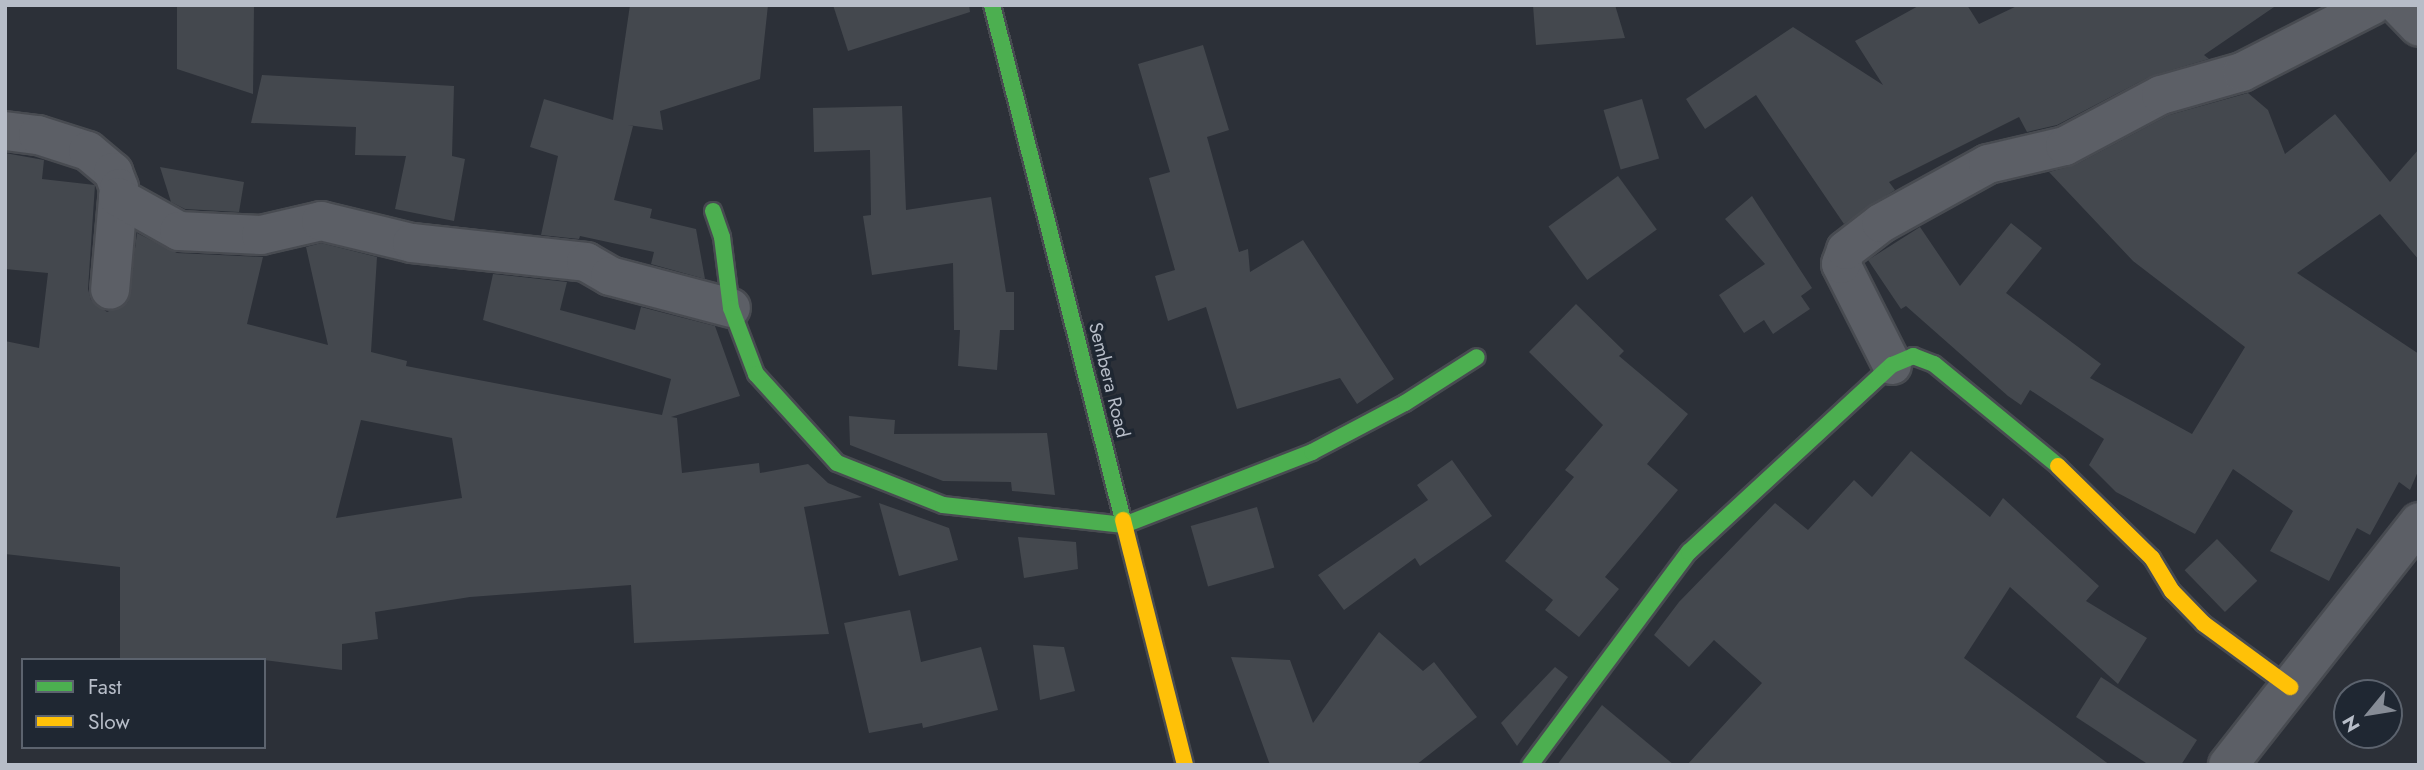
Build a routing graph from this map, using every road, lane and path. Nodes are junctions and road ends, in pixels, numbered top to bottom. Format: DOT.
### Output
graph roads {
  1 [pos="992,5"];
  2 [pos="2373,5"];
  3 [pos="2398,5"];
  4 [pos="2419,27"];
  5 [pos="5,131"];
  6 [pos="118,197"];
  7 [pos="713,211"];
  8 [pos="110,290"];
  9 [pos="731,308"];
  10 [pos="1477,357"];
  11 [pos="1892,365"];
  12 [pos="2419,522"];
  13 [pos="1124,525"];
  14 [pos="2290,687"];
  15 [pos="1185,765"];
  16 [pos="1530,765"];
  17 [pos="2228,765"];
  1 -- 13 [label="street, Sembera Road"];
  2 -- 11 [label="street"];
  3 -- 4 [label="street"];
  5 -- 6 [label="street"];
  6 -- 8 [label="street"];
  6 -- 9 [label="street"];
  7 -- 9 [label="street"];
  9 -- 13 [label="street"];
  10 -- 13 [label="street"];
  11 -- 14 [label="street"];
  11 -- 16 [label="street"];
  12 -- 14 [label="street"];
  13 -- 15 [label="street, Sembera Road"];
  14 -- 17 [label="street"];
}
